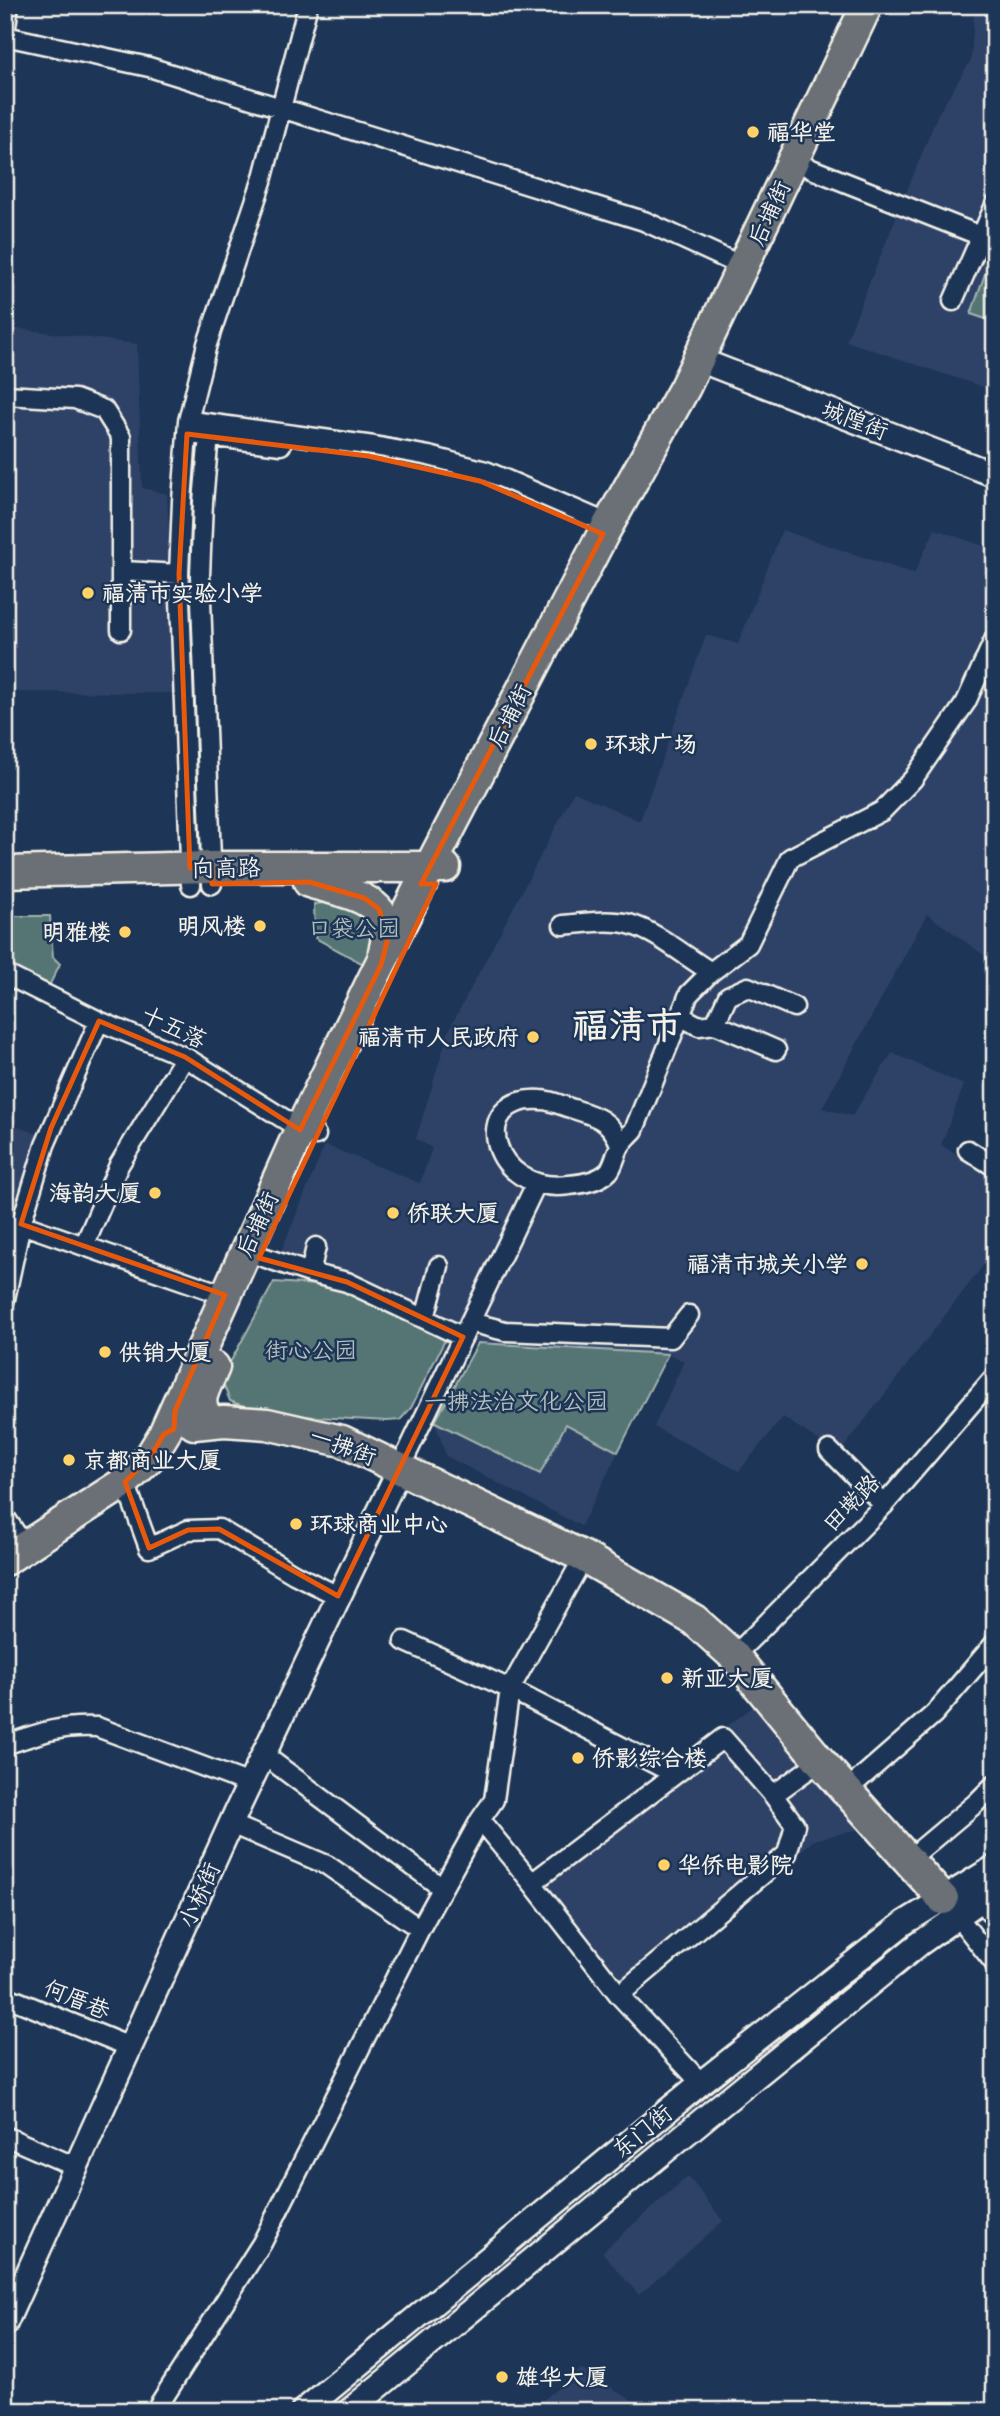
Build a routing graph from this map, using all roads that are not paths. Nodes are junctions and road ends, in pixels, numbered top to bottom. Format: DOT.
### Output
graph roads {
  1 [pos="9,5"];
  2 [pos="308,5"];
  3 [pos="867,5"];
  4 [pos="884,5"];
  5 [pos="5,35"];
  6 [pos="281,108"];
  7 [pos="809,168"];
  8 [pos="995,205"];
  9 [pos="981,236"];
  10 [pos="744,267"];
  11 [pos="953,301"];
  12 [pos="715,366"];
  13 [pos="5,395"];
  14 [pos="188,427"];
  15 [pos="209,430"];
  16 [pos="995,475"];
  17 [pos="606,529"];
  18 [pos="123,571"];
  19 [pos="179,575"];
  20 [pos="121,629"];
  21 [pos="995,638"];
  22 [pos="5,872"];
  23 [pos="433,875"];
  24 [pos="201,876"];
  25 [pos="309,882"];
  26 [pos="5,890"];
  27 [pos="563,925"];
  28 [pos="381,965"];
  29 [pos="710,972"];
  30 [pos="5,974"];
  31 [pos="794,1007"];
  32 [pos="680,1016"];
  33 [pos="99,1021"];
  34 [pos="715,1024"];
  35 [pos="776,1050"];
  36 [pos="185,1057"];
  37 [pos="309,1132"];
  38 [pos="620,1145"];
  39 [pos="968,1150"];
  40 [pos="995,1167"];
  41 [pos="536,1184"];
  42 [pos="21,1223"];
  43 [pos="84,1246"];
  44 [pos="316,1247"];
  45 [pos="260,1256"];
  46 [pos="439,1266"];
  47 [pos="310,1273"];
  48 [pos="225,1295"];
  49 [pos="5,1299"];
  50 [pos="689,1315"];
  51 [pos="425,1318"];
  52 [pos="467,1330"];
  53 [pos="995,1376"];
  54 [pos="213,1422"];
  55 [pos="171,1424"];
  56 [pos="828,1450"];
  57 [pos="400,1468"];
  58 [pos="125,1482"];
  59 [pos="884,1505"];
  60 [pos="5,1517"];
  61 [pos="15,1553"];
  62 [pos="584,1557"];
  63 [pos="338,1597"];
  64 [pos="404,1641"];
  65 [pos="995,1643"];
  66 [pos="734,1656"];
  67 [pos="509,1689"];
  68 [pos="5,1745"];
  69 [pos="264,1755"];
  70 [pos="820,1761"];
  71 [pos="661,1767"];
  72 [pos="250,1784"];
  73 [pos="995,1784"];
  74 [pos="846,1790"];
  75 [pos="773,1796"];
  76 [pos="480,1820"];
  77 [pos="231,1824"];
  78 [pos="907,1861"];
  79 [pos="995,1867"];
  80 [pos="533,1883"];
  81 [pos="442,1888"];
  82 [pos="985,1898"];
  83 [pos="950,1908"];
  84 [pos="419,1929"];
  85 [pos="995,1964"];
  86 [pos="619,1995"];
  87 [pos="5,1996"];
  88 [pos="130,2047"];
  89 [pos="701,2082"];
  90 [pos="5,2136"];
  91 [pos="76,2167"];
  92 [pos="5,2324"];
  93 [pos="155,2411"];
  94 [pos="303,2411"];
  95 [pos="349,2411"];
  1 -- 5 [label="street"];
  2 -- 6 [label="street"];
  3 -- 10 [label="main road, 后埔街"];
  4 -- 7 [label="main road, 后埔街"];
  5 -- 6 [label="street"];
  6 -- 10 [label="street"];
  6 -- 14 [label="street"];
  7 -- 9 [label="street"];
  7 -- 12 [label="main road, 后埔街"];
  8 -- 9 [label="street"];
  9 -- 11 [label="street"];
  10 -- 17 [label="main road, 后埔街"];
  12 -- 16 [label="street, 城隍街"];
  12 -- 23 [label="main road, 后埔街"];
  13 -- 18 [label="street"];
  14 -- 15 [label="street"];
  14 -- 19 [label="street"];
  15 -- 17 [label="street"];
  15 -- 24 [label="street"];
  17 -- 23 [label="main road, 后埔街"];
  18 -- 19 [label="street"];
  18 -- 20 [label="street"];
  19 -- 24 [label="street"];
  21 -- 29 [label="street"];
  22 -- 24 [label="main road, 向高路"];
  23 -- 24 [label="main road, 向高路"];
  23 -- 25 [label="main road, 向高路"];
  23 -- 28 [label="main road, 后埔街"];
  23 -- 37 [label="main road, 后埔街"];
  24 -- 25 [label="main road, 向高路"];
  24 -- 26 [label="main road, 向高路"];
  25 -- 28 [label="main road, 向高路"];
  27 -- 29 [label="street"];
  28 -- 37 [label="main road, 后埔街"];
  29 -- 32 [label="street"];
  30 -- 33 [label="street, 十五落"];
  31 -- 34 [label="street"];
  32 -- 34 [label="street"];
  32 -- 38 [label="street"];
  33 -- 36 [label="street, 十五落"];
  33 -- 42 [label="street"];
  34 -- 35 [label="street"];
  36 -- 37 [label="street, 十五落"];
  36 -- 43 [label="street"];
  37 -- 45 [label="main road, 后埔街"];
  37 -- 48 [label="main road, 后埔街"];
  38 -- 41 [label="street"];
  38 -- 41 [label="street"];
  39 -- 40 [label="street"];
  41 -- 52 [label="street"];
  42 -- 43 [label="street"];
  42 -- 49 [label="street"];
  43 -- 48 [label="street"];
  44 -- 47 [label="street"];
  45 -- 47 [label="street"];
  45 -- 54 [label="main road, 后埔街"];
  46 -- 51 [label="street"];
  47 -- 51 [label="street"];
  48 -- 55 [label="main road, 后埔街"];
  50 -- 52 [label="street"];
  51 -- 52 [label="street"];
  52 -- 57 [label="street"];
  53 -- 59 [label="street, 田墘路"];
  54 -- 55 [label="main road, 一拂街"];
  54 -- 57 [label="main road, 一拂街"];
  55 -- 57 [label="main road, 一拂街"];
  55 -- 58 [label="main road"];
  56 -- 59 [label="street"];
  57 -- 62 [label="main road"];
  57 -- 63 [label="street, 小桥街"];
  58 -- 61 [label="main road"];
  58 -- 63 [label="street"];
  59 -- 66 [label="street, 田墘路"];
  60 -- 61 [label="street"];
  62 -- 66 [label="main road"];
  62 -- 67 [label="street"];
  63 -- 69 [label="street, 小桥街"];
  64 -- 67 [label="street"];
  65 -- 74 [label="street"];
  66 -- 70 [label="main road"];
  67 -- 71 [label="street"];
  67 -- 76 [label="street"];
  68 -- 72 [label="street"];
  69 -- 72 [label="street, 小桥街"];
  69 -- 81 [label="street"];
  70 -- 74 [label="main road"];
  70 -- 75 [label="street"];
  72 -- 77 [label="street, 小桥街"];
  73 -- 78 [label="street"];
  74 -- 78 [label="main road"];
  75 -- 80 [label="street"];
  75 -- 86 [label="street"];
  76 -- 80 [label="street"];
  76 -- 81 [label="street"];
  77 -- 84 [label="street"];
  77 -- 88 [label="street, 小桥街"];
  78 -- 83 [label="main road"];
  79 -- 82 [label="street, 东门街"];
  80 -- 86 [label="street"];
  81 -- 84 [label="street"];
  82 -- 83 [label="street, 东门街"];
  83 -- 85 [label="street"];
  83 -- 89 [label="street, 东门街"];
  83 -- 95 [label="street, 东门街"];
  84 -- 93 [label="street"];
  86 -- 89 [label="street"];
  87 -- 88 [label="street, 何厝巷"];
  88 -- 91 [label="street, 小桥街"];
  89 -- 94 [label="street, 东门街"];
  90 -- 91 [label="street"];
  91 -- 92 [label="street, 小桥街"];
}
